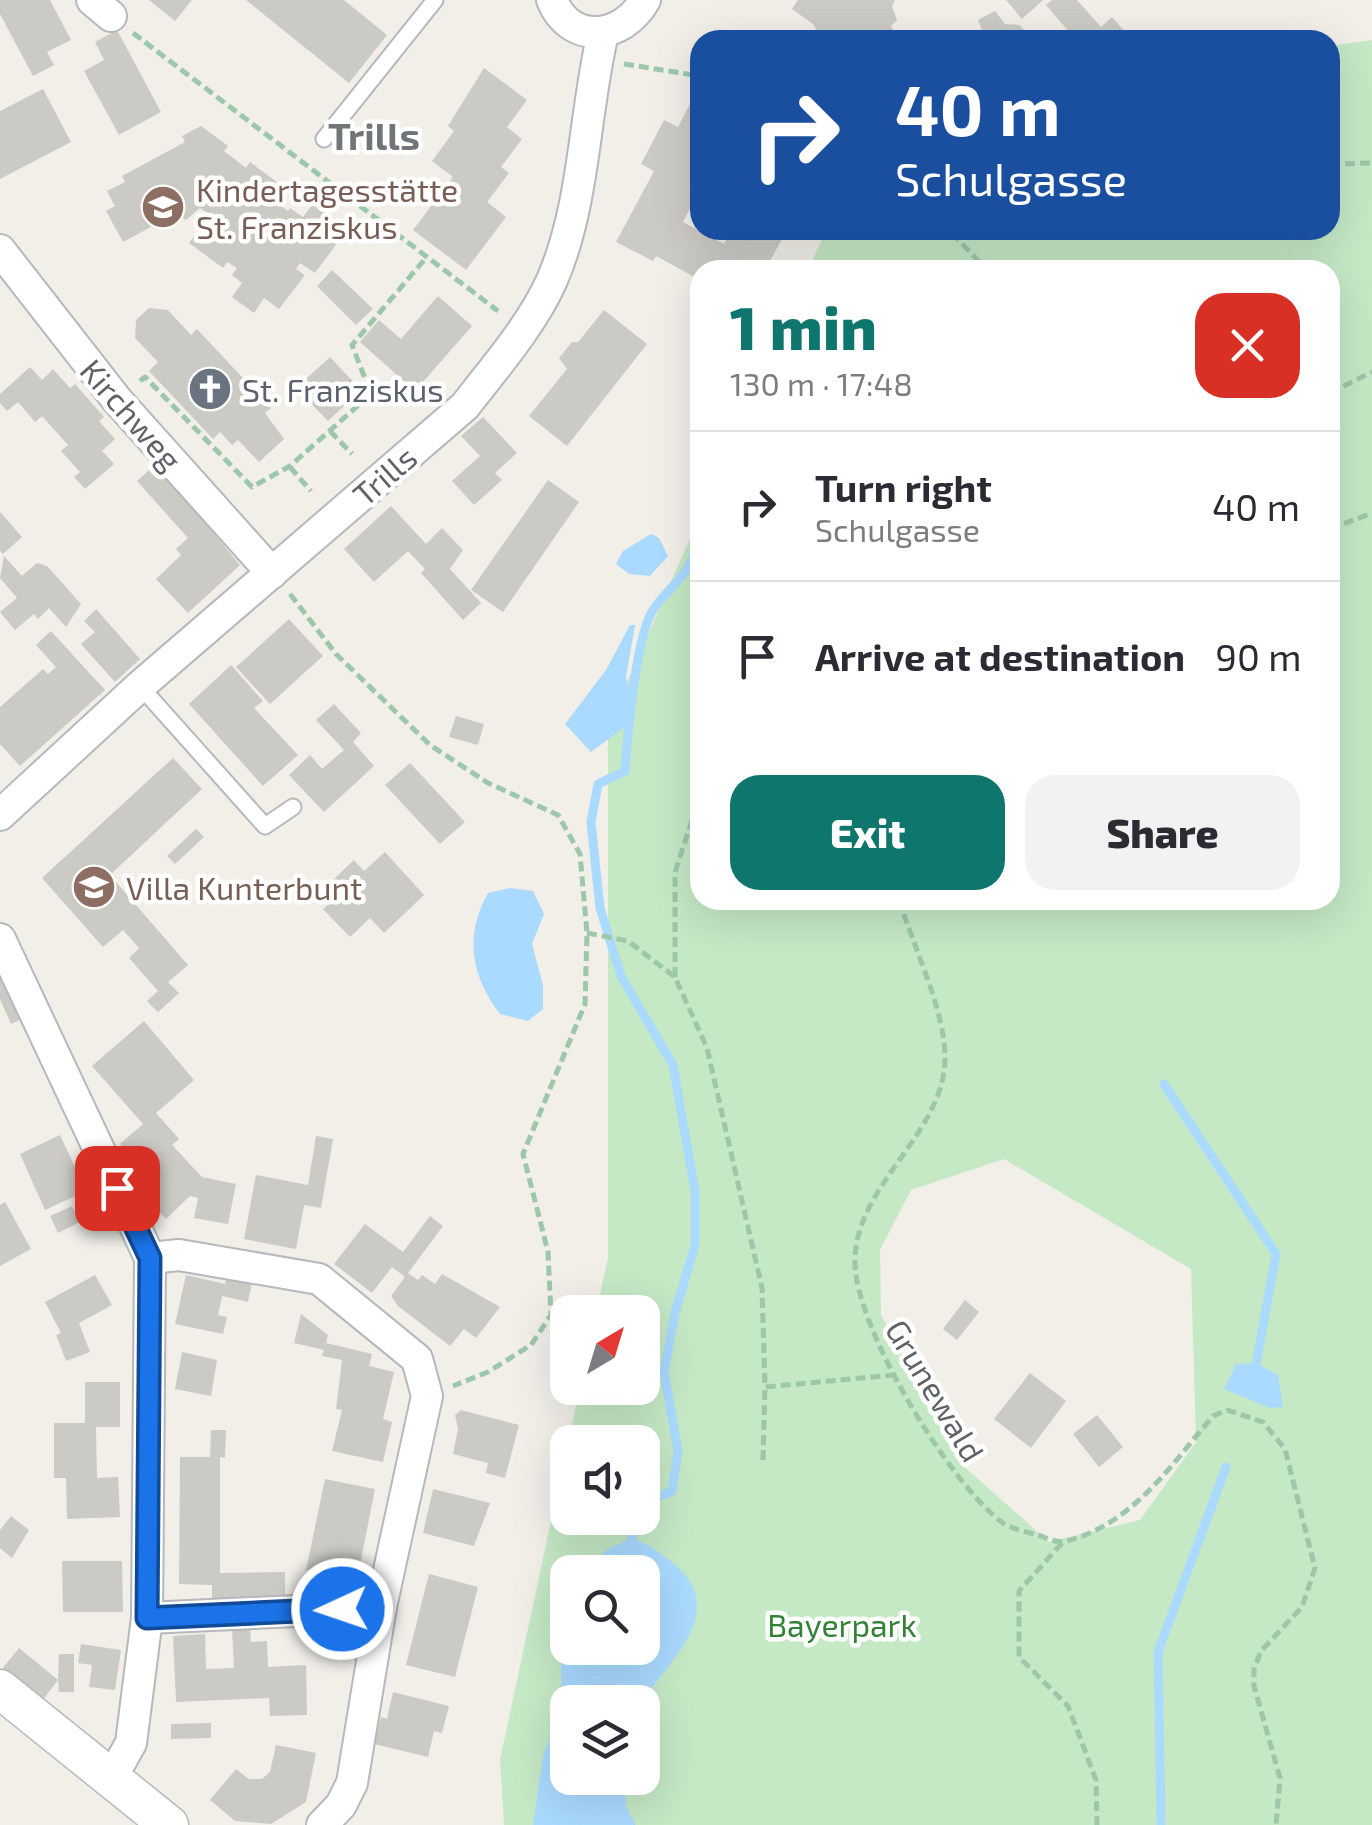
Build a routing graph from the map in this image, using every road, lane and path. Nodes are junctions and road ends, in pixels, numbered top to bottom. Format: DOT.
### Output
graph roads {
  1 [pos="435,0"];
  2 [pos="552,0"];
  3 [pos="645,0"];
  4 [pos="101,8"];
  5 [pos="600,46"];
  6 [pos="690,73"];
  7 [pos="324,139"];
  8 [pos="1372,163"];
  9 [pos="1340,164"];
  10 [pos="958,240"];
  11 [pos="0,250"];
  12 [pos="425,259"];
  13 [pos="977,260"];
  14 [pos="523,326"];
  15 [pos="1372,372"];
  16 [pos="1340,388"];
  17 [pos="117,400"];
  18 [pos="330,430"];
  19 [pos="352,454"];
  20 [pos="290,466"];
  21 [pos="312,491"];
  22 [pos="1372,514"];
  23 [pos="1340,525"];
  24 [pos="272,573"];
  25 [pos="140,686"];
  26 [pos="293,807"];
  27 [pos="0,815"];
  28 [pos="690,826"];
  29 [pos="902,910"];
  30 [pos="587,933"];
  31 [pos="0,939"];
  32 [pos="675,977"];
  33 [pos="150,1258"];
  34 [pos="894,1375"];
  35 [pos="765,1388"];
  36 [pos="427,1396"];
  37 [pos="763,1460"];
  38 [pos="1062,1543"];
  39 [pos="381,1607"];
  40 [pos="147,1618"];
  41 [pos="0,1689"];
  42 [pos="112,1777"];
  43 [pos="169,1825"];
  44 [pos="322,1825"];
  45 [pos="1097,1825"];
  46 [pos="1276,1825"];
  1 -- 7 [label="lane"];
  2 -- 5 [label="street"];
  3 -- 5 [label="street"];
  4 -- 12 [label="path"];
  5 -- 6 [label="path"];
  5 -- 14 [label="street, Trills"];
  8 -- 9 [label="path"];
  10 -- 13 [label="path"];
  11 -- 17 [label="street, Kirchweg"];
  12 -- 14 [label="path"];
  12 -- 18 [label="path"];
  14 -- 24 [label="street, Trills"];
  15 -- 16 [label="path"];
  17 -- 20 [label="path"];
  17 -- 24 [label="street, Kirchweg"];
  18 -- 19 [label="path"];
  18 -- 20 [label="path"];
  20 -- 21 [label="path"];
  22 -- 23 [label="path"];
  24 -- 25 [label="street, Trills"];
  24 -- 30 [label="path"];
  25 -- 26 [label="lane"];
  25 -- 27 [label="street, Trills"];
  28 -- 32 [label="path"];
  29 -- 34 [label="path, Grunewald"];
  30 -- 32 [label="path"];
  30 -- 36 [label="path"];
  31 -- 33 [label="street"];
  32 -- 35 [label="path"];
  33 -- 36 [label="street"];
  33 -- 40 [label="street"];
  34 -- 35 [label="path"];
  34 -- 38 [label="path, Grunewald"];
  35 -- 37 [label="path"];
  36 -- 39 [label="street"];
  38 -- 45 [label="path"];
  38 -- 46 [label="path"];
  39 -- 40 [label="street"];
  39 -- 44 [label="street"];
  40 -- 42 [label="street"];
  41 -- 42 [label="street"];
  42 -- 43 [label="street"];
}
